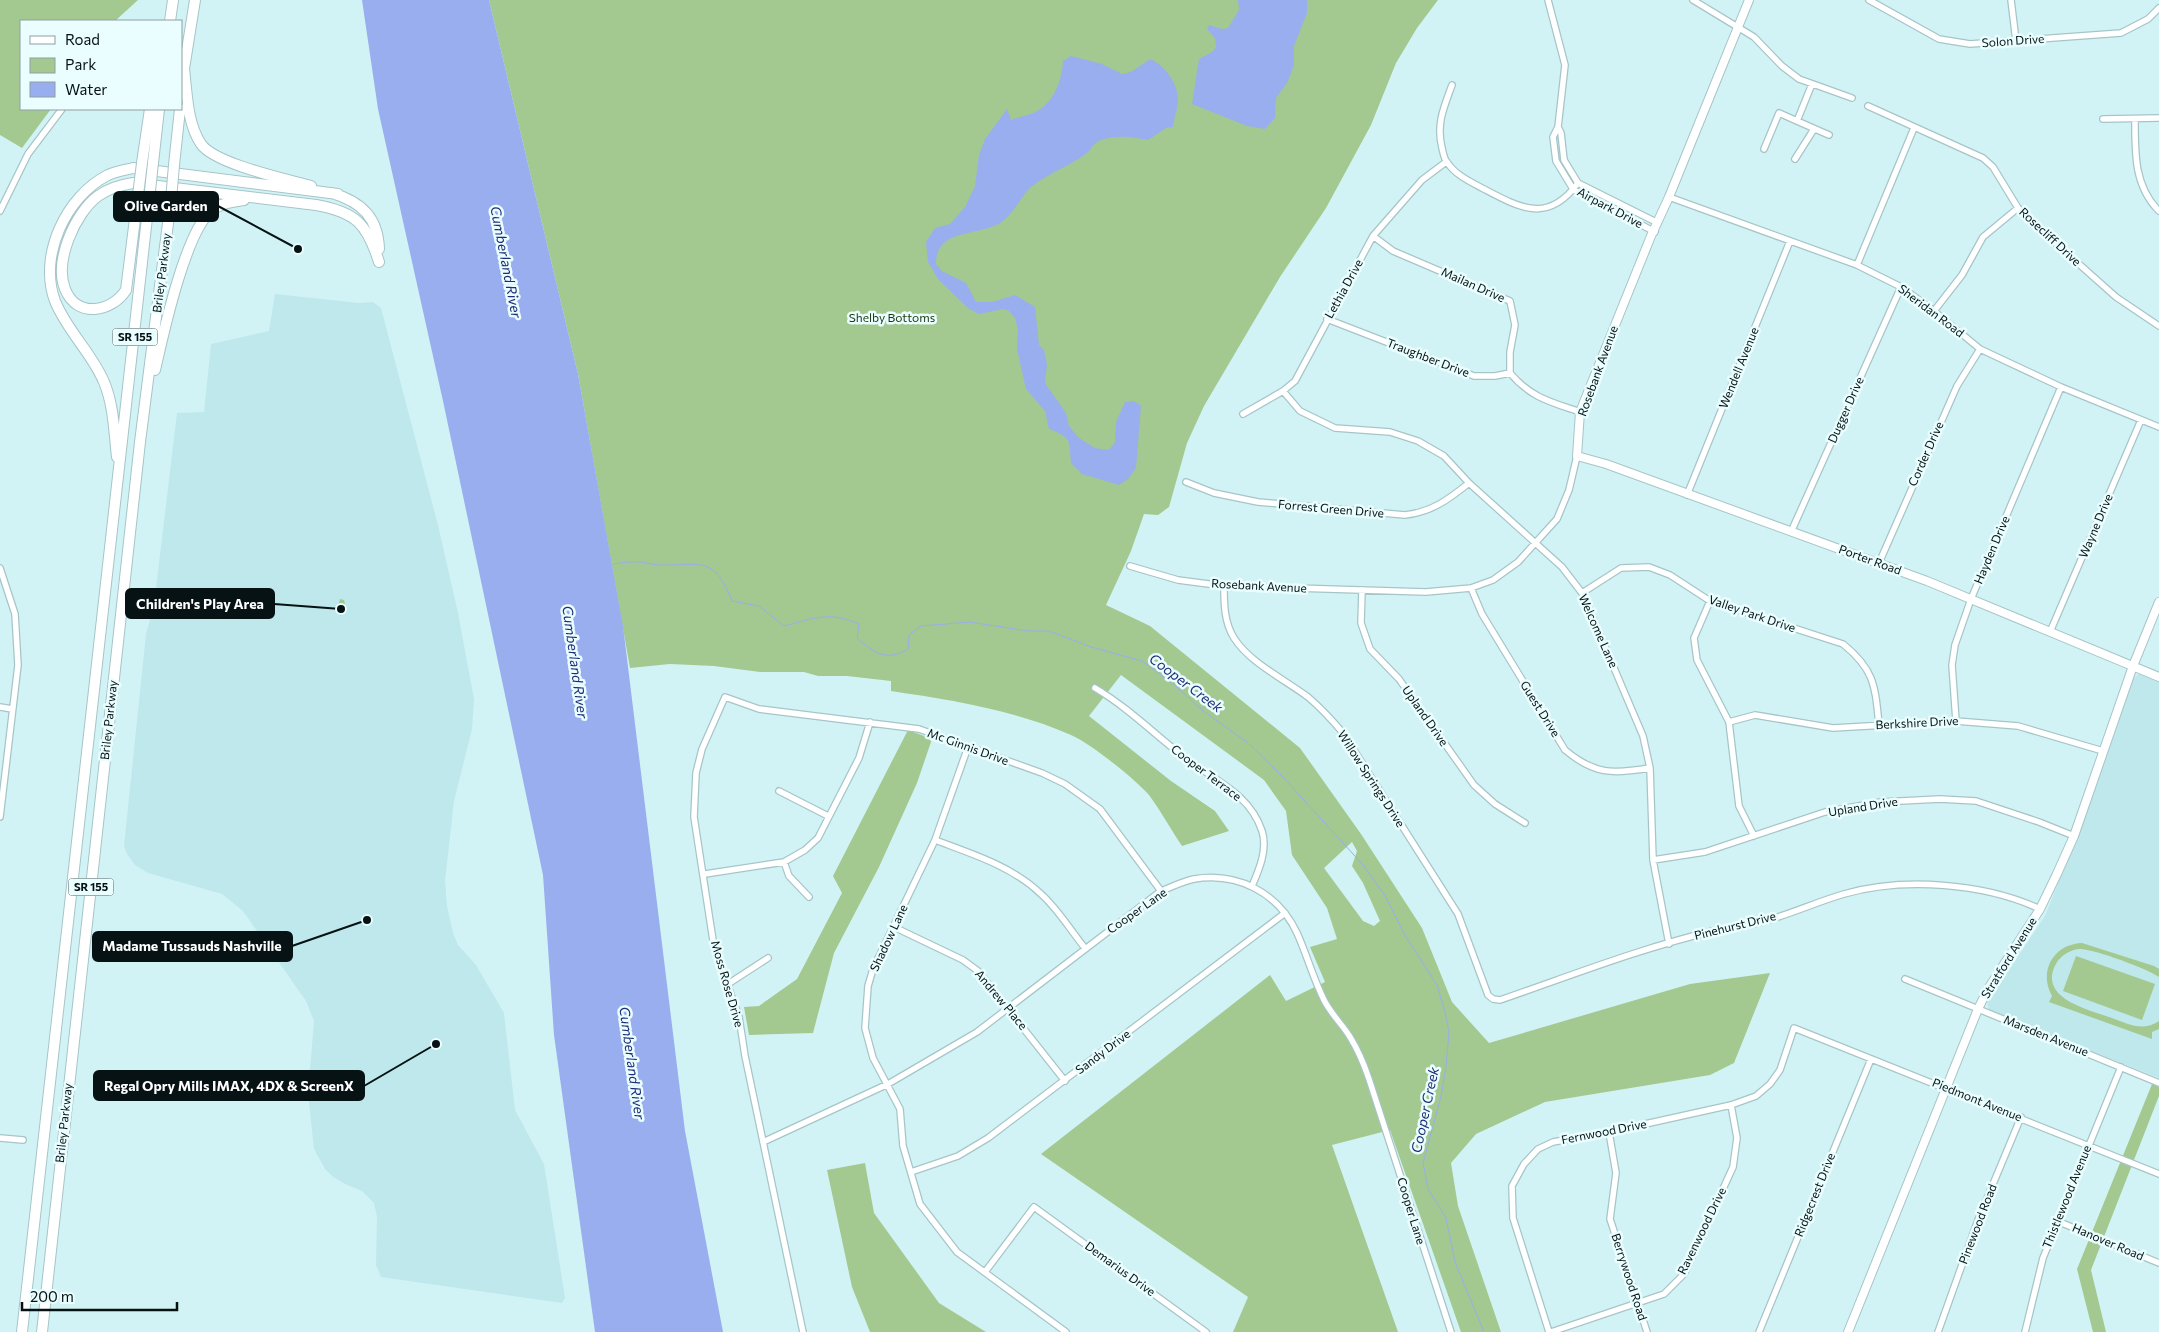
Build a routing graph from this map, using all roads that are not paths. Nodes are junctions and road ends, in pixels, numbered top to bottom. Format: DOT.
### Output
graph roads {
  1 [pos="172,0"];
  2 [pos="195,0"];
  3 [pos="1548,0"];
  4 [pos="1693,0"];
  5 [pos="1750,0"];
  6 [pos="1869,0"];
  7 [pos="2011,0"];
  8 [pos="2159,8"];
  9 [pos="170,20"];
  10 [pos="1738,28"];
  11 [pos="2016,41"];
  12 [pos="184,69"];
  13 [pos="1812,84"];
  14 [pos="1452,85"];
  15 [pos="182,87"];
  16 [pos="1852,98"];
  17 [pos="1868,106"];
  18 [pos="61,110"];
  19 [pos="150,110"];
  20 [pos="159,110"];
  21 [pos="180,110"];
  22 [pos="2159,118"];
  23 [pos="2103,119"];
  24 [pos="2134,120"];
  25 [pos="1797,121"];
  26 [pos="1558,127"];
  27 [pos="1914,128"];
  28 [pos="1814,129"];
  29 [pos="1829,135"];
  30 [pos="1764,149"];
  31 [pos="1795,159"];
  32 [pos="1446,162"];
  33 [pos="1578,183"];
  34 [pos="139,184"];
  35 [pos="139,184"];
  36 [pos="139,184"];
  37 [pos="139,184"];
  38 [pos="1573,189"];
  39 [pos="338,194"];
  40 [pos="1669,197"];
  41 [pos="270,201"];
  42 [pos="359,205"];
  43 [pos="2018,208"];
  44 [pos="0,211"];
  45 [pos="2159,211"];
  46 [pos="352,216"];
  47 [pos="1658,223"];
  48 [pos="1654,232"];
  49 [pos="1373,236"];
  50 [pos="1790,241"];
  51 [pos="1857,266"];
  52 [pos="1901,288"];
  53 [pos="1934,311"];
  54 [pos="1327,319"];
  55 [pos="2159,326"];
  56 [pos="1980,349"];
  57 [pos="1510,373"];
  58 [pos="2061,387"];
  59 [pos="1283,391"];
  60 [pos="1580,412"];
  61 [pos="1243,414"];
  62 [pos="2141,420"];
  63 [pos="2159,427"];
  64 [pos="140,442"];
  65 [pos="1577,456"];
  66 [pos="120,474"];
  67 [pos="1186,482"];
  68 [pos="1470,482"];
  69 [pos="1687,495"];
  70 [pos="1790,532"];
  71 [pos="1537,543"];
  72 [pos="1879,563"];
  73 [pos="1130,566"];
  74 [pos="0,568"];
  75 [pos="1224,586"];
  76 [pos="1471,588"];
  77 [pos="1362,590"];
  78 [pos="1582,593"];
  79 [pos="1971,599"];
  80 [pos="1710,600"];
  81 [pos="2159,602"];
  82 [pos="2050,632"];
  83 [pos="2132,666"];
  84 [pos="2159,677"];
  85 [pos="1095,688"];
  86 [pos="725,697"];
  87 [pos="0,707"];
  88 [pos="12,709"];
  89 [pos="1956,720"];
  90 [pos="870,722"];
  91 [pos="1729,722"];
  92 [pos="1879,725"];
  93 [pos="968,747"];
  94 [pos="2103,751"];
  95 [pos="1650,768"];
  96 [pos="779,791"];
  97 [pos="828,816"];
  98 [pos="0,817"];
  99 [pos="1525,822"];
  100 [pos="1754,836"];
  101 [pos="2074,836"];
  102 [pos="935,840"];
  103 [pos="1653,860"];
  104 [pos="784,862"];
  105 [pos="705,874"];
  106 [pos="1252,886"];
  107 [pos="1161,891"];
  108 [pos="810,897"];
  109 [pos="2040,910"];
  110 [pos="1285,913"];
  111 [pos="894,927"];
  112 [pos="1669,944"];
  113 [pos="1085,948"];
  114 [pos="768,958"];
  115 [pos="1905,979"];
  116 [pos="728,984"];
  117 [pos="1492,999"];
  118 [pos="1009,1007"];
  119 [pos="1978,1009"];
  120 [pos="1794,1028"];
  121 [pos="1871,1059"];
  122 [pos="2121,1066"];
  123 [pos="1065,1081"];
  124 [pos="2159,1083"];
  125 [pos="888,1084"];
  126 [pos="1947,1088"];
  127 [pos="1731,1106"];
  128 [pos="2021,1117"];
  129 [pos="1609,1132"];
  130 [pos="0,1138"];
  131 [pos="23,1140"];
  132 [pos="763,1142"];
  133 [pos="2088,1144"];
  134 [pos="910,1172"];
  135 [pos="2159,1174"];
  136 [pos="2057,1221"];
  137 [pos="2159,1263"];
  138 [pos="985,1272"];
  139 [pos="1638,1303"];
  140 [pos="22,1332"];
  141 [pos="42,1332"];
  142 [pos="803,1332"];
  143 [pos="1066,1332"];
  144 [pos="1206,1332"];
  145 [pos="1450,1332"];
  146 [pos="1550,1332"];
  147 [pos="1647,1332"];
  148 [pos="1759,1332"];
  149 [pos="1848,1332"];
  150 [pos="1938,1332"];
  151 [pos="2025,1332"];
  1 -- 9 [label="highway"];
  2 -- 12 [label="highway"];
  3 -- 26 [label="street, Airpark Drive"];
  4 -- 10 [label="street"];
  5 -- 10 [label="street, Rosebank Avenue"];
  6 -- 11 [label="street, Solon Drive"];
  7 -- 11 [label="street"];
  8 -- 11 [label="street, Solon Drive"];
  10 -- 13 [label="street"];
  10 -- 40 [label="street, Rosebank Avenue"];
  12 -- 15 [label="highway"];
  12 -- 39 [label="highway"];
  13 -- 16 [label="street"];
  13 -- 25 [label="street"];
  14 -- 32 [label="street"];
  17 -- 27 [label="street, Rosecliff Drive"];
  18 -- 44 [label="street"];
  19 -- 34 [label="highway, bridge"];
  20 -- 66 [label="highway, Briley Parkway / SR 155, bridge"];
  21 -- 64 [label="highway, Briley Parkway / SR 155, bridge"];
  22 -- 24 [label="street"];
  23 -- 24 [label="street"];
  24 -- 45 [label="street"];
  25 -- 28 [label="street"];
  25 -- 30 [label="street"];
  26 -- 33 [label="street, Airpark Drive"];
  26 -- 38 [label="street, Airpark Drive"];
  27 -- 43 [label="street, Rosecliff Drive"];
  27 -- 51 [label="street"];
  28 -- 29 [label="street"];
  28 -- 31 [label="street"];
  32 -- 38 [label="street"];
  32 -- 49 [label="street, Lethia Drive"];
  33 -- 38 [label="street"];
  33 -- 47 [label="street, Airpark Drive"];
  35 -- 36 [label="highway, bridge"];
  37 -- 41 [label="highway, bridge"];
  38 -- 48 [label="street, Airpark Drive"];
  39 -- 42 [label="highway"];
  39 -- 66 [label="highway"];
  40 -- 47 [label="street, Rosebank Avenue"];
  40 -- 50 [label="street, Sheridan Road"];
  41 -- 46 [label="highway"];
  41 -- 64 [label="highway"];
  42 -- 46 [label="highway"];
  42 -- 46 [label="highway"];
  43 -- 53 [label="street"];
  43 -- 55 [label="street, Rosecliff Drive"];
  47 -- 48 [label="street, Rosebank Avenue"];
  48 -- 60 [label="street, Rosebank Avenue"];
  49 -- 54 [label="street, Lethia Drive"];
  49 -- 57 [label="street, Mailan Drive"];
  50 -- 51 [label="street, Sheridan Road"];
  50 -- 69 [label="street, Wendell Avenue"];
  51 -- 52 [label="street, Sheridan Road"];
  52 -- 53 [label="street, Sheridan Road"];
  52 -- 70 [label="street, Dugger Drive"];
  53 -- 56 [label="street, Sheridan Road"];
  54 -- 57 [label="street, Traughber Drive"];
  54 -- 59 [label="street, Lethia Drive"];
  56 -- 58 [label="street, Sheridan Road"];
  56 -- 72 [label="street, Corder Drive"];
  57 -- 60 [label="street"];
  58 -- 62 [label="street, Sheridan Road"];
  58 -- 79 [label="street, Hayden Drive"];
  59 -- 61 [label="street, Lethia Drive"];
  59 -- 68 [label="street, Welcome Lane"];
  60 -- 65 [label="street, Rosebank Avenue"];
  62 -- 63 [label="street, Sheridan Road"];
  62 -- 82 [label="street, Wayne Drive"];
  64 -- 141 [label="highway, Briley Parkway / SR 155"];
  65 -- 69 [label="street, Porter Road"];
  65 -- 71 [label="street, Rosebank Avenue"];
  66 -- 140 [label="highway, Briley Parkway / SR 155"];
  67 -- 68 [label="street, Forrest Green Drive"];
  68 -- 71 [label="street, Welcome Lane"];
  69 -- 70 [label="street, Porter Road"];
  70 -- 72 [label="street, Porter Road"];
  71 -- 76 [label="street, Rosebank Avenue"];
  71 -- 78 [label="street, Welcome Lane"];
  72 -- 79 [label="street, Porter Road"];
  73 -- 75 [label="street, Rosebank Avenue"];
  74 -- 88 [label="street"];
  75 -- 77 [label="street, Rosebank Avenue"];
  75 -- 117 [label="street, Willow Springs Drive"];
  76 -- 77 [label="street, Rosebank Avenue"];
  76 -- 95 [label="street, Guest Drive"];
  77 -- 99 [label="street, Upland Drive"];
  78 -- 80 [label="street, Valley Park Drive"];
  78 -- 95 [label="street, Welcome Lane"];
  79 -- 82 [label="street, Porter Road"];
  79 -- 89 [label="street, Hayden Drive"];
  80 -- 91 [label="street"];
  80 -- 92 [label="street, Valley Park Drive"];
  81 -- 83 [label="street, Stratford Avenue"];
  82 -- 83 [label="street, Porter Road"];
  83 -- 84 [label="street, Porter Road"];
  83 -- 94 [label="street, Stratford Avenue"];
  85 -- 106 [label="street, Cooper Terrace"];
  86 -- 90 [label="street, Mc Ginnis Drive"];
  86 -- 105 [label="street, Moss Rose Drive"];
  87 -- 88 [label="street"];
  88 -- 98 [label="street"];
  89 -- 92 [label="street, Berkshire Drive"];
  89 -- 94 [label="street, Berkshire Drive"];
  90 -- 93 [label="street, Mc Ginnis Drive"];
  90 -- 97 [label="street"];
  91 -- 92 [label="street, Berkshire Drive"];
  91 -- 100 [label="street"];
  93 -- 102 [label="street, Shadow Lane"];
  93 -- 107 [label="street, Mc Ginnis Drive"];
  94 -- 101 [label="street, Stratford Avenue"];
  95 -- 103 [label="street, Welcome Lane"];
  96 -- 97 [label="street"];
  97 -- 104 [label="street"];
  100 -- 101 [label="street, Upland Drive"];
  100 -- 103 [label="street, Upland Drive"];
  101 -- 109 [label="street, Stratford Avenue"];
  102 -- 111 [label="street, Shadow Lane"];
  102 -- 113 [label="street"];
  103 -- 112 [label="street, Welcome Lane"];
  104 -- 105 [label="street"];
  104 -- 108 [label="street"];
  105 -- 116 [label="street, Moss Rose Drive"];
  106 -- 107 [label="street, Cooper Lane"];
  106 -- 110 [label="street, Cooper Lane"];
  107 -- 113 [label="street, Cooper Lane"];
  109 -- 112 [label="street, Pinehurst Drive"];
  109 -- 119 [label="street, Stratford Avenue"];
  110 -- 123 [label="street, Sandy Drive"];
  110 -- 145 [label="street, Cooper Lane"];
  111 -- 118 [label="street, Andrew Place"];
  111 -- 125 [label="street, Shadow Lane"];
  112 -- 117 [label="street, Pinehurst Drive"];
  113 -- 118 [label="street, Cooper Lane"];
  114 -- 116 [label="street"];
  115 -- 119 [label="street, Marsden Avenue"];
  116 -- 132 [label="street, Moss Rose Drive"];
  118 -- 123 [label="street, Andrew Place"];
  118 -- 125 [label="street, Cooper Lane"];
  119 -- 122 [label="street, Marsden Avenue"];
  119 -- 126 [label="street, Stratford Avenue"];
  120 -- 121 [label="street, Piedmont Avenue"];
  120 -- 127 [label="street, Fernwood Drive"];
  121 -- 126 [label="street, Piedmont Avenue"];
  121 -- 148 [label="street, Ridgecrest Drive"];
  122 -- 124 [label="street, Marsden Avenue"];
  122 -- 133 [label="street, Thistlewood Avenue"];
  123 -- 134 [label="street, Sandy Drive"];
  125 -- 132 [label="street, Cooper Lane"];
  125 -- 134 [label="street, Shadow Lane"];
  126 -- 128 [label="street, Piedmont Avenue"];
  126 -- 149 [label="street, Stratford Avenue"];
  127 -- 129 [label="street, Fernwood Drive"];
  127 -- 139 [label="street, Ravenwood Drive"];
  128 -- 133 [label="street, Piedmont Avenue"];
  128 -- 150 [label="street, Pinewood Road"];
  129 -- 139 [label="street, Berrywood Road"];
  129 -- 146 [label="street, Fernwood Drive"];
  130 -- 131 [label="street"];
  132 -- 142 [label="street, Moss Rose Drive"];
  133 -- 135 [label="street, Piedmont Avenue"];
  133 -- 136 [label="street, Thistlewood Avenue"];
  134 -- 138 [label="street, Shadow Lane"];
  136 -- 137 [label="street, Hanover Road"];
  136 -- 151 [label="street, Thistlewood Avenue"];
  138 -- 143 [label="street, Shadow Lane"];
  138 -- 144 [label="street, Demarius Drive"];
  139 -- 146 [label="street, Ravenwood Drive"];
  139 -- 147 [label="street, Berrywood Road"];
}
